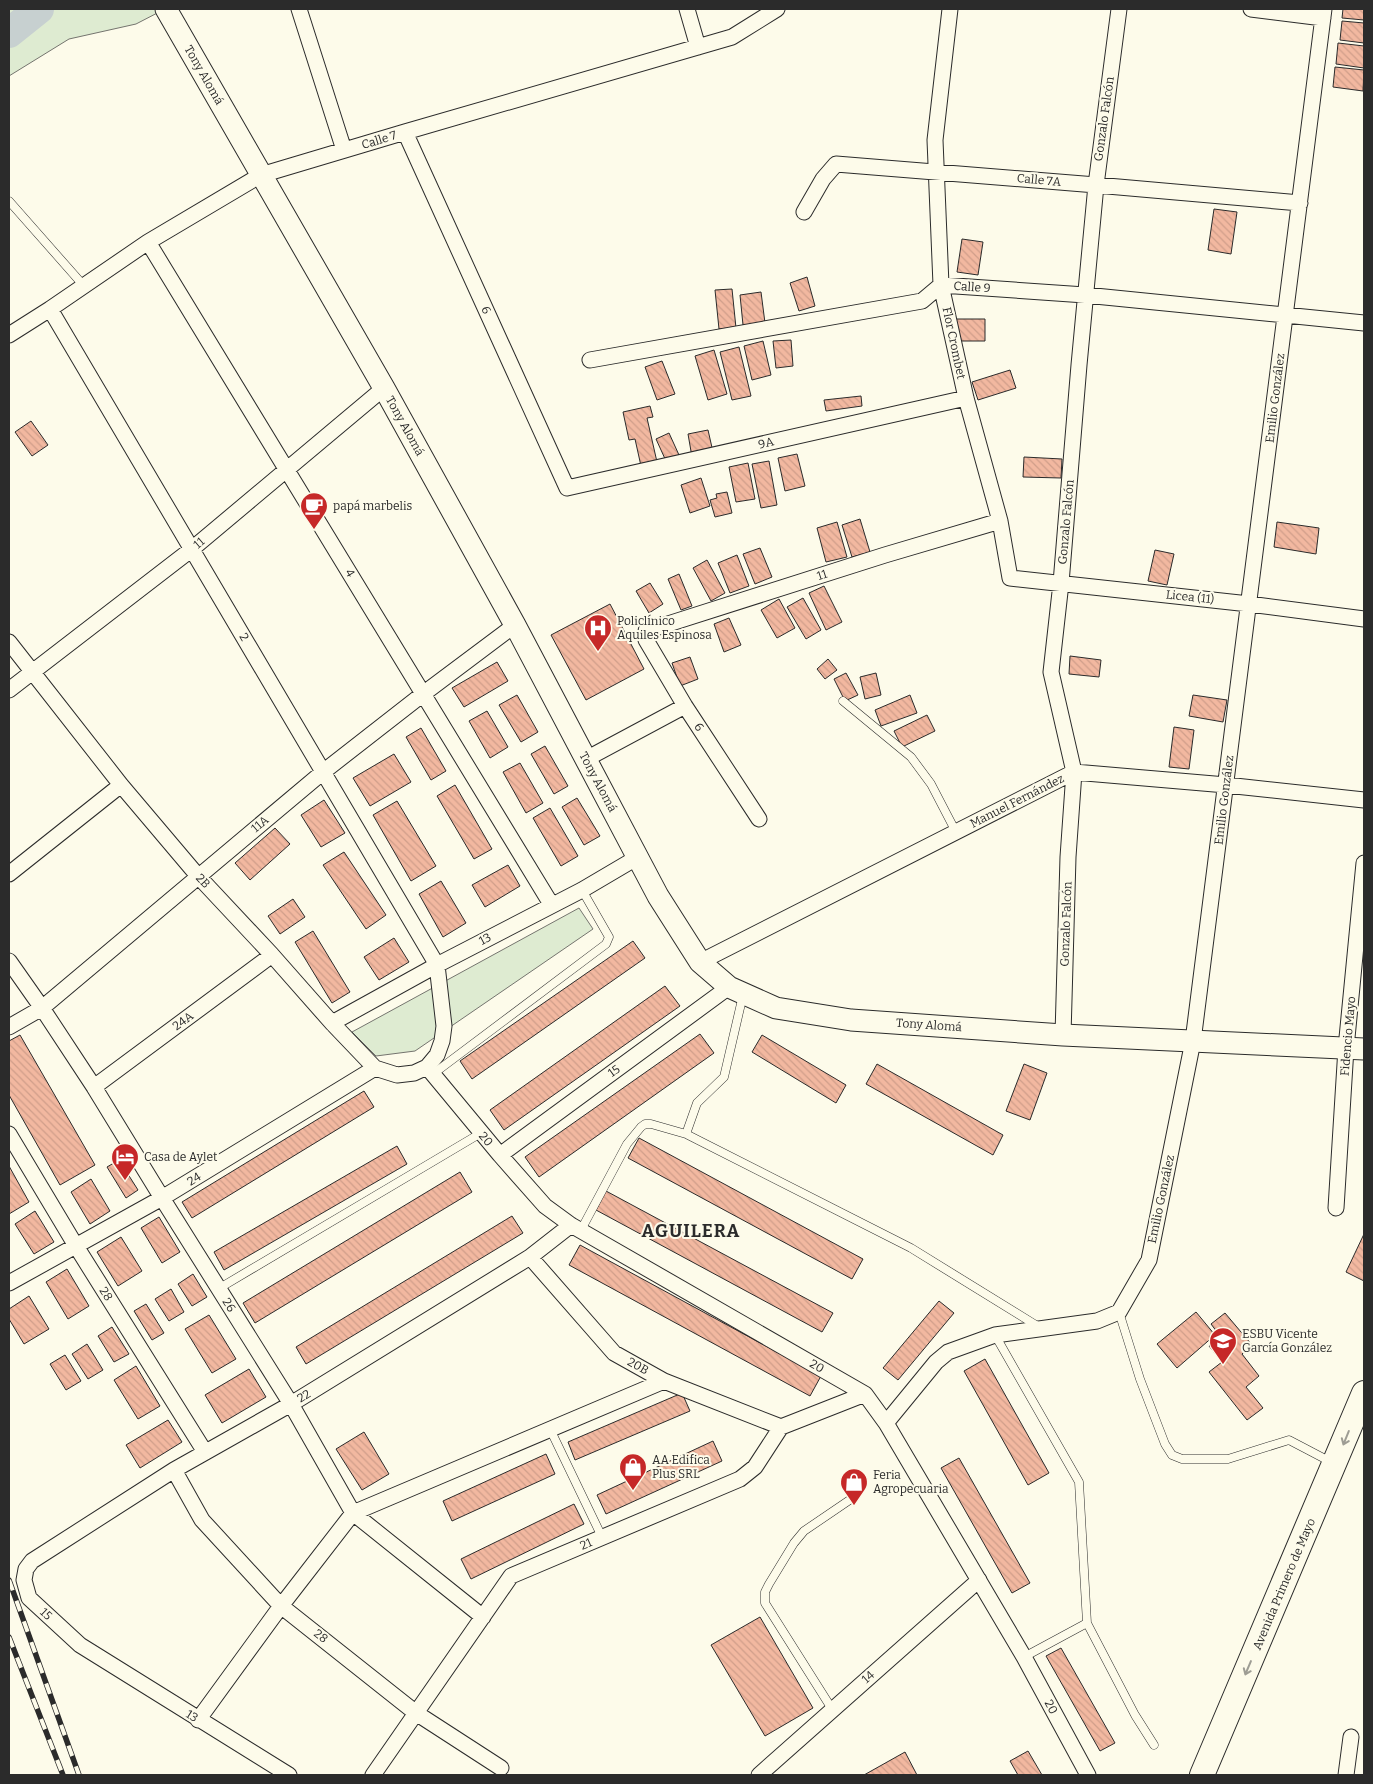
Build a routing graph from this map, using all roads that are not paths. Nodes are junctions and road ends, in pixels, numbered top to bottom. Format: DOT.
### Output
graph roads {
  1 [pos="166,9"];
  2 [pos="299,9"];
  3 [pos="688,9"];
  4 [pos="777,9"];
  5 [pos="950,9"];
  6 [pos="1119,9"];
  7 [pos="1251,9"];
  8 [pos="1324,13"];
  9 [pos="698,47"];
  10 [pos="404,132"];
  11 [pos="344,150"];
  12 [pos="936,172"];
  13 [pos="261,175"];
  14 [pos="1096,185"];
  15 [pos="9,201"];
  16 [pos="1300,203"];
  17 [pos="804,212"];
  18 [pos="148,242"];
  19 [pos="941,285"];
  20 [pos="84,286"];
  21 [pos="1085,295"];
  22 [pos="50,310"];
  23 [pos="1285,314"];
  24 [pos="1364,323"];
  25 [pos="9,335"];
  26 [pos="590,360"];
  27 [pos="384,388"];
  28 [pos="966,398"];
  29 [pos="287,470"];
  30 [pos="567,488"];
  31 [pos="1000,520"];
  32 [pos="192,549"];
  33 [pos="1015,580"];
  34 [pos="1061,583"];
  35 [pos="1249,604"];
  36 [pos="1364,619"];
  37 [pos="515,625"];
  38 [pos="646,631"];
  39 [pos="9,642"];
  40 [pos="32,673"];
  41 [pos="9,690"];
  42 [pos="423,694"];
  43 [pos="843,701"];
  44 [pos="685,706"];
  45 [pos="586,759"];
  46 [pos="323,772"];
  47 [pos="1074,772"];
  48 [pos="1226,784"];
  49 [pos="121,785"];
  50 [pos="1364,800"];
  51 [pos="759,819"];
  52 [pos="956,832"];
  53 [pos="638,857"];
  54 [pos="1364,863"];
  55 [pos="9,874"];
  56 [pos="198,876"];
  57 [pos="582,890"];
  58 [pos="551,904"];
  59 [pos="272,955"];
  60 [pos="9,961"];
  61 [pos="700,962"];
  62 [pos="437,964"];
  63 [pos="736,990"];
  64 [pos="42,1008"];
  65 [pos="332,1023"];
  66 [pos="9,1027"];
  67 [pos="1063,1035"];
  68 [pos="1194,1041"];
  69 [pos="1355,1049"];
  70 [pos="375,1068"];
  71 [pos="430,1071"];
  72 [pos="94,1087"];
  73 [pos="481,1133"];
  74 [pos="9,1134"];
  75 [pos="686,1134"];
  76 [pos="500,1155"];
  77 [pos="162,1198"];
  78 [pos="1336,1208"];
  79 [pos="576,1228"];
  80 [pos="76,1246"];
  81 [pos="530,1256"];
  82 [pos="9,1283"];
  83 [pos="218,1289"];
  84 [pos="1119,1312"];
  85 [pos="1042,1329"];
  86 [pos="995,1335"];
  87 [pos="664,1381"];
  88 [pos="1364,1393"];
  89 [pos="865,1394"];
  90 [pos="290,1404"];
  91 [pos="886,1423"];
  92 [pos="781,1427"];
  93 [pos="550,1429"];
  94 [pos="205,1452"];
  95 [pos="1335,1464"];
  96 [pos="174,1470"];
  97 [pos="854,1497"];
  98 [pos="353,1513"];
  99 [pos="602,1537"];
  100 [pos="32,1561"];
  101 [pos="979,1580"];
  102 [pos="281,1606"];
  103 [pos="483,1617"];
  104 [pos="1087,1623"];
  105 [pos="96,1655"];
  106 [pos="1024,1657"];
  107 [pos="832,1709"];
  108 [pos="416,1713"];
  109 [pos="198,1720"];
  110 [pos="1351,1736"];
  111 [pos="1154,1745"];
  112 [pos="501,1768"];
  113 [pos="763,1774"];
  114 [pos="289,1775"];
  115 [pos="373,1775"];
  116 [pos="1088,1775"];
  117 [pos="1202,1775"];
  118 [pos="1346,1775"];
  1 -- 13 [label="street, Tony Alomá"];
  2 -- 11 [label="street"];
  3 -- 9 [label="street"];
  4 -- 9 [label="street, Calle 7"];
  5 -- 12 [label="street, Flor Crombet"];
  6 -- 14 [label="street, Gonzalo Falcón"];
  7 -- 8 [label="street"];
  8 -- 16 [label="street, Emilio González"];
  9 -- 10 [label="street, Calle 7"];
  10 -- 11 [label="street, Calle 7"];
  10 -- 30 [label="street, 6"];
  11 -- 13 [label="street, Calle 7"];
  12 -- 14 [label="street, Calle 7A"];
  12 -- 17 [label="street, Calle 7A"];
  12 -- 19 [label="street, Flor Crombet"];
  13 -- 18 [label="street, Calle 7"];
  13 -- 27 [label="street, Tony Alomá"];
  14 -- 16 [label="street, Calle 7A"];
  14 -- 21 [label="street, Gonzalo Falcón"];
  15 -- 20 [label="lane"];
  16 -- 23 [label="street, Emilio González"];
  18 -- 20 [label="street, Calle 7"];
  18 -- 29 [label="street, 4"];
  19 -- 21 [label="street, Calle 9"];
  19 -- 26 [label="street, Calle 9"];
  19 -- 28 [label="street, Flor Crombet"];
  20 -- 22 [label="street, Calle 7"];
  21 -- 23 [label="street, Calle 9"];
  21 -- 34 [label="street, Gonzalo Falcón"];
  22 -- 25 [label="street, Calle 7"];
  22 -- 32 [label="street, 2"];
  23 -- 24 [label="street, Calle 9"];
  23 -- 35 [label="street, Emilio González"];
  27 -- 29 [label="street, 11"];
  27 -- 37 [label="street, Tony Alomá"];
  28 -- 30 [label="street, 9A"];
  28 -- 31 [label="street, Flor Crombet"];
  29 -- 32 [label="street, 11"];
  29 -- 42 [label="street, 4"];
  31 -- 33 [label="street, Flor Crombet"];
  31 -- 38 [label="street, 11"];
  32 -- 40 [label="street, 11"];
  32 -- 46 [label="street, 2"];
  33 -- 34 [label="street, Licea (11)"];
  34 -- 35 [label="street, Licea (11)"];
  34 -- 47 [label="street, Gonzalo Falcón"];
  35 -- 36 [label="street, Licea (11)"];
  35 -- 48 [label="street, Emilio González"];
  37 -- 42 [label="street, 11A"];
  37 -- 45 [label="street, Tony Alomá"];
  38 -- 44 [label="street, 6"];
  39 -- 40 [label="street, 2B"];
  40 -- 41 [label="street, 11"];
  40 -- 49 [label="street, 2B"];
  42 -- 46 [label="street, 11A"];
  42 -- 58 [label="street, 4"];
  43 -- 52 [label="lane"];
  44 -- 45 [label="street"];
  44 -- 51 [label="street, 6"];
  45 -- 53 [label="street, Tony Alomá"];
  46 -- 56 [label="street, 11A"];
  46 -- 62 [label="street, 2"];
  47 -- 48 [label="street, Manuel Fernández"];
  47 -- 52 [label="street, Manuel Fernández"];
  47 -- 67 [label="street, Gonzalo Falcón"];
  48 -- 50 [label="street, Manuel Fernández"];
  48 -- 68 [label="street, Emilio González"];
  49 -- 55 [label="street"];
  49 -- 56 [label="street, 2B"];
  52 -- 61 [label="street, Manuel Fernández"];
  53 -- 57 [label="street, 13"];
  53 -- 61 [label="street, Tony Alomá"];
  54 -- 69 [label="street, Fidencio Mayo"];
  56 -- 59 [label="street, 2B"];
  56 -- 64 [label="street, 11A"];
  57 -- 58 [label="street, 13"];
  57 -- 71 [label="lane"];
  58 -- 62 [label="street, 13"];
  59 -- 65 [label="street, 2B"];
  59 -- 72 [label="street, 24A"];
  60 -- 64 [label="street, 26"];
  61 -- 63 [label="street, Tony Alomá"];
  62 -- 65 [label="street, 13"];
  62 -- 71 [label="street"];
  63 -- 67 [label="street, Tony Alomá"];
  63 -- 75 [label="lane"];
  63 -- 76 [label="street, 15"];
  64 -- 66 [label="street, 11A"];
  64 -- 72 [label="street, 26"];
  65 -- 70 [label="street, 2B"];
  67 -- 68 [label="street, Tony Alomá"];
  68 -- 69 [label="street, Tony Alomá"];
  68 -- 84 [label="street, Emilio González"];
  69 -- 78 [label="street, Fidencio Mayo"];
  70 -- 71 [label="street"];
  70 -- 77 [label="street, 24"];
  71 -- 73 [label="street, 20"];
  72 -- 77 [label="street, 26"];
  73 -- 76 [label="street, 20"];
  73 -- 83 [label="lane"];
  74 -- 80 [label="street, 28"];
  75 -- 79 [label="lane"];
  75 -- 85 [label="lane"];
  76 -- 79 [label="street, 20"];
  77 -- 80 [label="street, 24"];
  77 -- 83 [label="street, 26"];
  79 -- 81 [label="street, 22"];
  79 -- 89 [label="street, 20"];
  80 -- 82 [label="street, 24"];
  80 -- 94 [label="street, 28"];
  81 -- 87 [label="street, 20B"];
  81 -- 90 [label="street, 22"];
  83 -- 90 [label="street, 26"];
  84 -- 85 [label="street"];
  84 -- 95 [label="lane"];
  85 -- 86 [label="street"];
  86 -- 91 [label="street"];
  86 -- 104 [label="lane"];
  87 -- 92 [label="street, 20B"];
  87 -- 93 [label="street"];
  88 -- 95 [label="main road, Avenida Primero de Mayo, one-way"];
  89 -- 91 [label="street, 20"];
  89 -- 92 [label="street"];
  90 -- 94 [label="street, 22"];
  90 -- 98 [label="street, 26"];
  91 -- 101 [label="street, 20"];
  92 -- 99 [label="street, 21"];
  93 -- 98 [label="street"];
  93 -- 99 [label="lane"];
  94 -- 96 [label="street, 22"];
  95 -- 117 [label="main road, Avenida Primero de Mayo, one-way"];
  96 -- 100 [label="street, 22"];
  96 -- 102 [label="street, 28"];
  97 -- 107 [label="lane"];
  98 -- 102 [label="street"];
  98 -- 103 [label="street, 26"];
  99 -- 103 [label="street, 21"];
  100 -- 105 [label="street, 15"];
  101 -- 106 [label="street, 20"];
  101 -- 107 [label="street, 14"];
  102 -- 108 [label="street, 28"];
  102 -- 109 [label="street"];
  103 -- 108 [label="street, 21"];
  104 -- 106 [label="lane"];
  104 -- 111 [label="lane"];
  105 -- 109 [label="street, 13"];
  106 -- 116 [label="street, 20"];
  107 -- 113 [label="street, 14"];
  108 -- 112 [label="street, 28"];
  108 -- 115 [label="street, 21"];
  109 -- 114 [label="street, 13"];
  110 -- 118 [label="street"];
}
